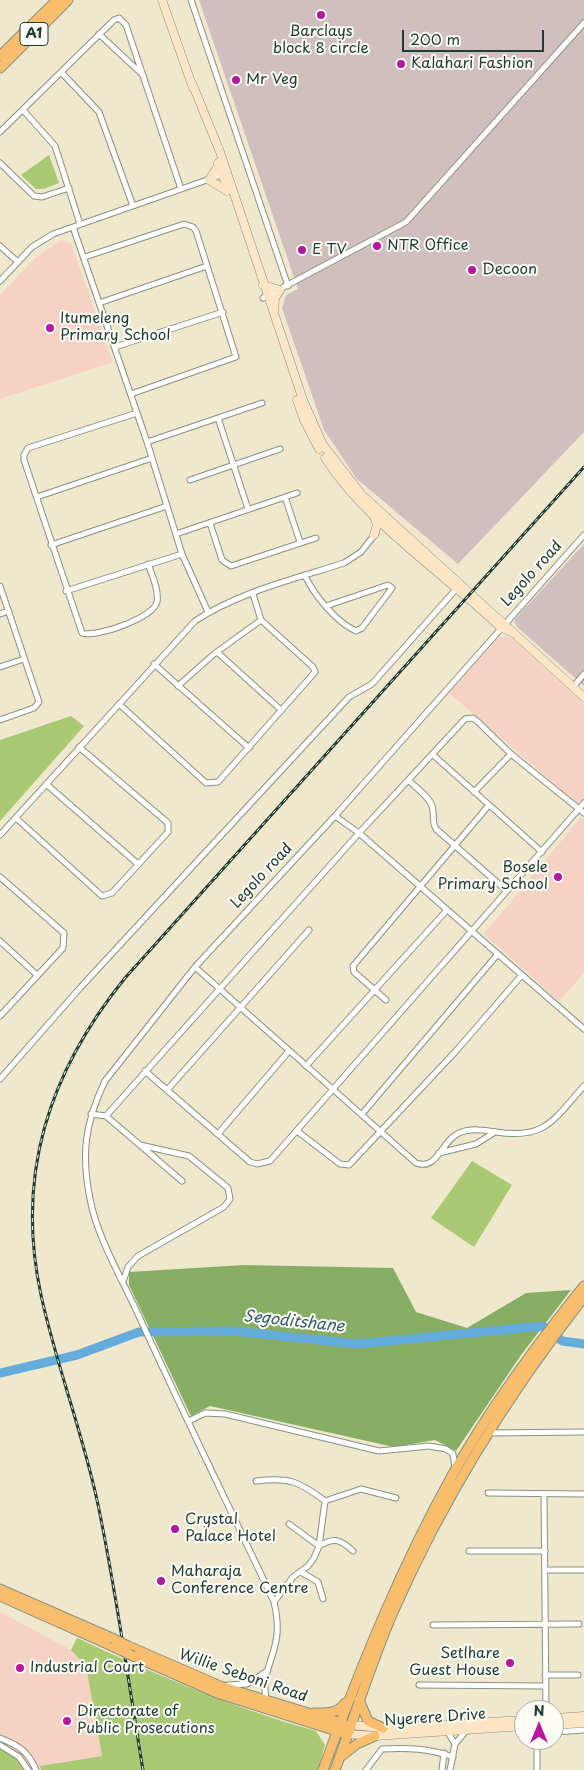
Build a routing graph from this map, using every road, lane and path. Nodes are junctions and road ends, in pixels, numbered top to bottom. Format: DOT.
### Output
graph roads {
  1 [pos="57,0"];
  2 [pos="68,0"];
  3 [pos="162,0"];
  4 [pos="192,0"];
  5 [pos="584,23"];
  6 [pos="99,34"];
  7 [pos="0,56"];
  8 [pos="0,68"];
  9 [pos="61,72"];
  10 [pos="144,76"];
  11 [pos="192,83"];
  12 [pos="23,110"];
  13 [pos="0,132"];
  14 [pos="0,163"];
  15 [pos="219,165"];
  16 [pos="224,174"];
  17 [pos="209,180"];
  18 [pos="69,188"];
  19 [pos="181,189"];
  20 [pos="229,192"];
  21 [pos="133,206"];
  22 [pos="80,224"];
  23 [pos="73,227"];
  24 [pos="0,246"];
  25 [pos="84,257"];
  26 [pos="18,262"];
  27 [pos="207,266"];
  28 [pos="0,281"];
  29 [pos="263,285"];
  30 [pos="288,286"];
  31 [pos="280,290"];
  32 [pos="265,297"];
  33 [pos="99,303"];
  34 [pos="223,312"];
  35 [pos="274,315"];
  36 [pos="115,347"];
  37 [pos="131,394"];
  38 [pos="262,402"];
  39 [pos="137,413"];
  40 [pos="218,418"];
  41 [pos="147,442"];
  42 [pos="280,449"];
  43 [pos="152,458"];
  44 [pos="233,465"];
  45 [pos="190,480"];
  46 [pos="297,493"];
  47 [pos="37,496"];
  48 [pos="285,497"];
  49 [pos="167,506"];
  50 [pos="248,509"];
  51 [pos="373,513"];
  52 [pos="386,522"];
  53 [pos="210,523"];
  54 [pos="176,534"];
  55 [pos="395,534"];
  56 [pos="584,535"];
  57 [pos="374,536"];
  58 [pos="316,538"];
  59 [pos="300,542"];
  60 [pos="51,545"];
  61 [pos="182,554"];
  62 [pos="148,564"];
  63 [pos="306,576"];
  64 [pos="0,586"];
  65 [pos="458,588"];
  66 [pos="66,591"];
  67 [pos="253,594"];
  68 [pos="326,606"];
  69 [pos="9,611"];
  70 [pos="208,612"];
  71 [pos="0,614"];
  72 [pos="261,620"];
  73 [pos="502,625"];
  74 [pos="217,652"];
  75 [pos="24,659"];
  76 [pos="154,664"];
  77 [pos="0,667"];
  78 [pos="584,674"];
  79 [pos="178,686"];
  80 [pos="573,687"];
  81 [pos="584,697"];
  82 [pos="119,704"];
  83 [pos="281,710"];
  84 [pos="0,720"];
  85 [pos="79,747"];
  86 [pos="249,748"];
  87 [pos="432,754"];
  88 [pos="511,754"];
  89 [pos="408,780"];
  90 [pos="46,784"];
  91 [pos="474,792"];
  92 [pos="584,803"];
  93 [pos="489,805"];
  94 [pos="579,809"];
  95 [pos="584,813"];
  96 [pos="335,816"];
  97 [pos="16,818"];
  98 [pos="358,833"];
  99 [pos="0,835"];
  100 [pos="454,847"];
  101 [pos="542,852"];
  102 [pos="138,864"];
  103 [pos="0,877"];
  104 [pos="421,887"];
  105 [pos="507,890"];
  106 [pos="446,911"];
  107 [pos="308,930"];
  108 [pos="472,931"];
  109 [pos="0,941"];
  110 [pos="497,955"];
  111 [pos="195,967"];
  112 [pos="37,975"];
  113 [pos="521,976"];
  114 [pos="218,990"];
  115 [pos="374,990"];
  116 [pos="386,1000"];
  117 [pos="238,1007"];
  118 [pos="1,1013"];
  119 [pos="584,1029"];
  120 [pos="290,1051"];
  121 [pos="306,1066"];
  122 [pos="145,1071"];
  123 [pos="0,1079"];
  124 [pos="584,1086"];
  125 [pos="168,1089"];
  126 [pos="333,1089"];
  127 [pos="91,1114"];
  128 [pos="362,1114"];
  129 [pos="106,1116"];
  130 [pos="380,1130"];
  131 [pos="297,1131"];
  132 [pos="494,1132"];
  133 [pos="218,1134"];
  134 [pos="140,1146"];
  135 [pos="439,1154"];
  136 [pos="182,1181"];
  137 [pos="124,1282"];
  138 [pos="584,1286"];
  139 [pos="578,1300"];
  140 [pos="550,1335"];
  141 [pos="189,1421"];
  142 [pos="584,1432"];
  143 [pos="487,1433"];
  144 [pos="455,1471"];
  145 [pos="256,1481"];
  146 [pos="488,1493"];
  147 [pos="544,1494"];
  148 [pos="584,1494"];
  149 [pos="396,1498"];
  150 [pos="324,1501"];
  151 [pos="290,1524"];
  152 [pos="319,1546"];
  153 [pos="353,1551"];
  154 [pos="469,1551"];
  155 [pos="545,1551"];
  156 [pos="545,1570"];
  157 [pos="584,1570"];
  158 [pos="301,1572"];
  159 [pos="0,1589"];
  160 [pos="0,1596"];
  161 [pos="323,1599"];
  162 [pos="274,1602"];
  163 [pos="545,1624"];
  164 [pos="579,1624"];
  165 [pos="433,1625"];
  166 [pos="113,1643"];
  167 [pos="267,1671"];
  168 [pos="545,1675"];
  169 [pos="578,1675"];
  170 [pos="418,1684"];
  171 [pos="220,1686"];
  172 [pos="545,1686"];
  173 [pos="349,1698"];
  174 [pos="359,1700"];
  175 [pos="546,1700"];
  176 [pos="267,1702"];
  177 [pos="584,1716"];
  178 [pos="564,1717"];
  179 [pos="308,1718"];
  180 [pos="514,1721"];
  181 [pos="584,1723"];
  182 [pos="564,1724"];
  183 [pos="514,1727"];
  184 [pos="339,1728"];
  185 [pos="383,1728"];
  186 [pos="349,1730"];
  187 [pos="468,1730"];
  188 [pos="584,1730"];
  189 [pos="447,1731"];
  190 [pos="564,1731"];
  191 [pos="375,1736"];
  192 [pos="0,1738"];
  193 [pos="455,1744"];
  194 [pos="0,1745"];
  195 [pos="537,1750"];
  196 [pos="330,1752"];
  197 [pos="444,1754"];
  198 [pos="453,1757"];
  199 [pos="340,1758"];
  200 [pos="28,1770"];
  201 [pos="36,1770"];
  202 [pos="324,1770"];
  203 [pos="335,1770"];
  204 [pos="366,1770"];
  205 [pos="442,1770"];
  206 [pos="450,1770"];
  207 [pos="537,1770"];
  1 -- 7 [label="main road, A1"];
  2 -- 8 [label="main road, A1"];
  3 -- 11 [label="main road"];
  4 -- 30 [label="street"];
  5 -- 30 [label="street"];
  6 -- 9 [label="street"];
  6 -- 10 [label="street"];
  6 -- 10 [label="street"];
  9 -- 12 [label="street"];
  9 -- 21 [label="street"];
  10 -- 19 [label="street"];
  11 -- 15 [label="main road"];
  11 -- 16 [label="main road"];
  12 -- 13 [label="street"];
  12 -- 18 [label="street"];
  14 -- 18 [label="street"];
  15 -- 16 [label="main road"];
  15 -- 17 [label="main road"];
  16 -- 17 [label="street"];
  16 -- 20 [label="main road"];
  16 -- 29 [label="main road"];
  17 -- 19 [label="street"];
  17 -- 20 [label="main road"];
  18 -- 22 [label="street"];
  19 -- 21 [label="street"];
  20 -- 32 [label="main road"];
  21 -- 22 [label="street"];
  22 -- 23 [label="street"];
  23 -- 25 [label="street"];
  23 -- 26 [label="street"];
  24 -- 26 [label="street"];
  25 -- 27 [label="street"];
  25 -- 33 [label="street"];
  26 -- 28 [label="street"];
  27 -- 33 [label="street"];
  27 -- 34 [label="street"];
  29 -- 31 [label="main road"];
  29 -- 32 [label="main road"];
  30 -- 31 [label="street"];
  31 -- 32 [label="street"];
  31 -- 35 [label="main road"];
  32 -- 35 [label="main road"];
  32 -- 51 [label="main road"];
  33 -- 36 [label="street"];
  34 -- 36 [label="street"];
  34 -- 37 [label="street"];
  35 -- 52 [label="main road"];
  36 -- 37 [label="street"];
  37 -- 39 [label="street"];
  38 -- 40 [label="street"];
  39 -- 41 [label="street"];
  39 -- 47 [label="street"];
  40 -- 41 [label="street"];
  40 -- 44 [label="street"];
  41 -- 43 [label="street"];
  42 -- 44 [label="street"];
  43 -- 47 [label="street"];
  43 -- 49 [label="street"];
  44 -- 45 [label="street"];
  44 -- 50 [label="street"];
  46 -- 48 [label="street"];
  47 -- 60 [label="street"];
  48 -- 50 [label="street"];
  48 -- 59 [label="street"];
  49 -- 54 [label="street"];
  49 -- 60 [label="street"];
  50 -- 53 [label="street"];
  51 -- 52 [label="main road"];
  51 -- 57 [label="main road"];
  52 -- 55 [label="main road"];
  52 -- 57 [label="street"];
  52 -- 73 [label="main road"];
  53 -- 54 [label="street"];
  53 -- 59 [label="street"];
  54 -- 61 [label="street"];
  55 -- 57 [label="main road"];
  55 -- 65 [label="main road"];
  56 -- 73 [label="street, Legolo road"];
  57 -- 63 [label="street"];
  58 -- 59 [label="street"];
  60 -- 66 [label="street"];
  61 -- 62 [label="street"];
  61 -- 70 [label="street"];
  62 -- 66 [label="street"];
  62 -- 66 [label="street"];
  63 -- 67 [label="street"];
  63 -- 68 [label="street"];
  64 -- 69 [label="street"];
  65 -- 73 [label="main road"];
  65 -- 123 [label="street"];
  67 -- 70 [label="street"];
  67 -- 72 [label="street"];
  68 -- 68 [label="street"];
  69 -- 71 [label="street"];
  69 -- 75 [label="street"];
  70 -- 76 [label="street"];
  72 -- 74 [label="street"];
  72 -- 83 [label="street"];
  73 -- 80 [label="main road"];
  73 -- 96 [label="street, Legolo road"];
  74 -- 79 [label="street"];
  74 -- 83 [label="street"];
  75 -- 77 [label="street"];
  75 -- 84 [label="street"];
  76 -- 79 [label="street"];
  76 -- 82 [label="street"];
  78 -- 80 [label="street"];
  79 -- 86 [label="street"];
  80 -- 81 [label="main road"];
  82 -- 85 [label="street"];
  82 -- 86 [label="street"];
  83 -- 86 [label="street"];
  85 -- 90 [label="street"];
  85 -- 102 [label="street"];
  87 -- 88 [label="street"];
  87 -- 89 [label="street"];
  87 -- 91 [label="street"];
  88 -- 91 [label="street"];
  88 -- 94 [label="street"];
  89 -- 98 [label="street"];
  89 -- 100 [label="street"];
  90 -- 97 [label="street"];
  90 -- 102 [label="street"];
  91 -- 93 [label="street"];
  92 -- 94 [label="street"];
  93 -- 100 [label="street"];
  93 -- 101 [label="street"];
  94 -- 95 [label="street"];
  94 -- 101 [label="street"];
  96 -- 98 [label="street"];
  96 -- 111 [label="street, Legolo road"];
  97 -- 99 [label="street"];
  97 -- 102 [label="street"];
  98 -- 104 [label="street"];
  98 -- 114 [label="street"];
  100 -- 104 [label="street"];
  100 -- 105 [label="street"];
  101 -- 105 [label="street"];
  103 -- 112 [label="street"];
  104 -- 106 [label="street"];
  104 -- 115 [label="street"];
  105 -- 108 [label="street"];
  106 -- 108 [label="street"];
  106 -- 115 [label="street"];
  107 -- 117 [label="street"];
  108 -- 110 [label="street"];
  108 -- 126 [label="street"];
  109 -- 112 [label="street"];
  110 -- 113 [label="street"];
  110 -- 128 [label="street"];
  111 -- 114 [label="street"];
  111 -- 127 [label="street, Legolo road"];
  112 -- 118 [label="street"];
  113 -- 119 [label="street"];
  113 -- 130 [label="street"];
  114 -- 117 [label="street"];
  114 -- 122 [label="street"];
  115 -- 116 [label="street"];
  115 -- 121 [label="street"];
  117 -- 120 [label="street"];
  117 -- 125 [label="street"];
  120 -- 121 [label="street"];
  120 -- 133 [label="street"];
  121 -- 126 [label="street"];
  122 -- 125 [label="street"];
  122 -- 129 [label="street"];
  124 -- 132 [label="street"];
  125 -- 133 [label="street"];
  126 -- 128 [label="street"];
  126 -- 131 [label="street"];
  127 -- 129 [label="street"];
  127 -- 137 [label="street, Legolo road"];
  128 -- 130 [label="street"];
  129 -- 134 [label="street"];
  130 -- 131 [label="street"];
  130 -- 135 [label="street"];
  131 -- 133 [label="street"];
  132 -- 135 [label="street"];
  132 -- 135 [label="street"];
  134 -- 136 [label="street"];
  134 -- 137 [label="street"];
  137 -- 141 [label="street, Legolo road"];
  138 -- 139 [label="main road"];
  139 -- 140 [label="main road"];
  140 -- 143 [label="main road"];
  140 -- 144 [label="main road"];
  141 -- 144 [label="street"];
  141 -- 162 [label="street, Legolo road"];
  142 -- 143 [label="street"];
  143 -- 174 [label="main road"];
  144 -- 173 [label="main road"];
  145 -- 150 [label="street"];
  146 -- 147 [label="street"];
  147 -- 148 [label="street"];
  147 -- 155 [label="street"];
  149 -- 150 [label="street"];
  150 -- 152 [label="street"];
  151 -- 152 [label="street"];
  152 -- 153 [label="street"];
  152 -- 158 [label="street"];
  154 -- 155 [label="street"];
  155 -- 156 [label="street"];
  156 -- 157 [label="street"];
  156 -- 163 [label="street"];
  158 -- 161 [label="street"];
  158 -- 162 [label="street"];
  159 -- 166 [label="main road"];
  160 -- 166 [label="main road"];
  162 -- 167 [label="street, Legolo road"];
  163 -- 164 [label="street"];
  163 -- 165 [label="street"];
  163 -- 168 [label="street"];
  166 -- 171 [label="main road, Willie Seboni Road, bridge"];
  166 -- 179 [label="main road, Willie Seboni Road, bridge"];
  167 -- 171 [label="street"];
  167 -- 176 [label="street, Legolo road"];
  168 -- 169 [label="street"];
  168 -- 172 [label="street"];
  170 -- 172 [label="street"];
  171 -- 176 [label="main road, Willie Seboni Road"];
  172 -- 175 [label="street"];
  173 -- 179 [label="main road"];
  173 -- 184 [label="main road"];
  174 -- 185 [label="main road"];
  174 -- 186 [label="main road"];
  176 -- 179 [label="main road, Willie Seboni Road"];
  177 -- 178 [label="main road"];
  179 -- 184 [label="main road, Willie Seboni Road"];
  179 -- 196 [label="main road"];
  180 -- 185 [label="main road, Nyerere Drive"];
  181 -- 182 [label="main road"];
  183 -- 187 [label="main road, Nyerere Drive"];
  184 -- 186 [label="main road, Willie Seboni Road"];
  184 -- 196 [label="main road"];
  185 -- 186 [label="main road, Nyerere Drive"];
  186 -- 191 [label="main road, Nyerere Drive"];
  186 -- 199 [label="main road"];
  187 -- 189 [label="main road, Nyerere Drive"];
  187 -- 193 [label="street"];
  188 -- 190 [label="street"];
  189 -- 191 [label="main road, Nyerere Drive"];
  189 -- 193 [label="street"];
  191 -- 199 [label="main road"];
  192 -- 201 [label="street"];
  193 -- 198 [label="street"];
  194 -- 200 [label="street"];
  195 -- 207 [label="street"];
  196 -- 202 [label="main road"];
  197 -- 198 [label="street"];
  197 -- 204 [label="street"];
  197 -- 205 [label="street"];
  198 -- 206 [label="street"];
  199 -- 203 [label="main road"];
}
